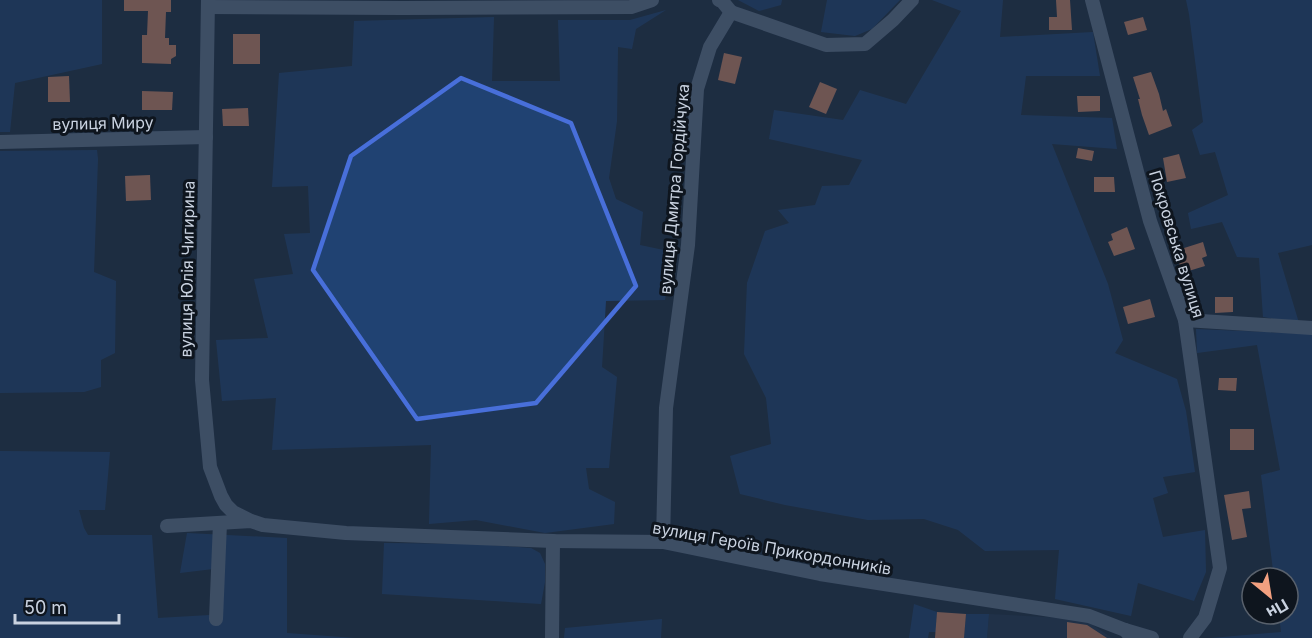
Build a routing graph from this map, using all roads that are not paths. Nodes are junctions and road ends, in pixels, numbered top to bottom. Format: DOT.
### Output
graph roads {
  1 [pos="652,0"];
  2 [pos="718,0"];
  3 [pos="912,0"];
  4 [pos="1092,0"];
  5 [pos="208,4"];
  6 [pos="408,4"];
  7 [pos="731,12"];
  8 [pos="206,137"];
  9 [pos="0,142"];
  10 [pos="1185,320"];
  11 [pos="1312,328"];
  12 [pos="250,521"];
  13 [pos="220,523"];
  14 [pos="167,526"];
  15 [pos="554,541"];
  16 [pos="663,542"];
  17 [pos="216,619"];
  18 [pos="1128,634"];
  19 [pos="552,638"];
  20 [pos="1152,638"];
  21 [pos="1190,638"];
  1 -- 6 [label="street"];
  2 -- 7 [label="street"];
  3 -- 7 [label="street"];
  4 -- 10 [label="street, Покровська вулиця"];
  5 -- 6 [label="street"];
  5 -- 8 [label="street, вулиця Юлія Чигирина"];
  7 -- 16 [label="street, вулиця Дмитра Гордійчука"];
  8 -- 9 [label="street, вулиця Миру"];
  8 -- 12 [label="street, вулиця Юлія Чигирина"];
  10 -- 11 [label="street"];
  10 -- 21 [label="street, Покровська вулиця"];
  12 -- 13 [label="street, вулиця Героїв Прикордонників"];
  12 -- 15 [label="street, вулиця Героїв Прикордонників"];
  13 -- 14 [label="street, вулиця Героїв Прикордонників"];
  13 -- 17 [label="street"];
  15 -- 16 [label="street, вулиця Героїв Прикордонників"];
  15 -- 19 [label="street"];
  16 -- 18 [label="street, вулиця Героїв Прикордонників"];
  18 -- 20 [label="street, вулиця Героїв Прикордонників"];
}
